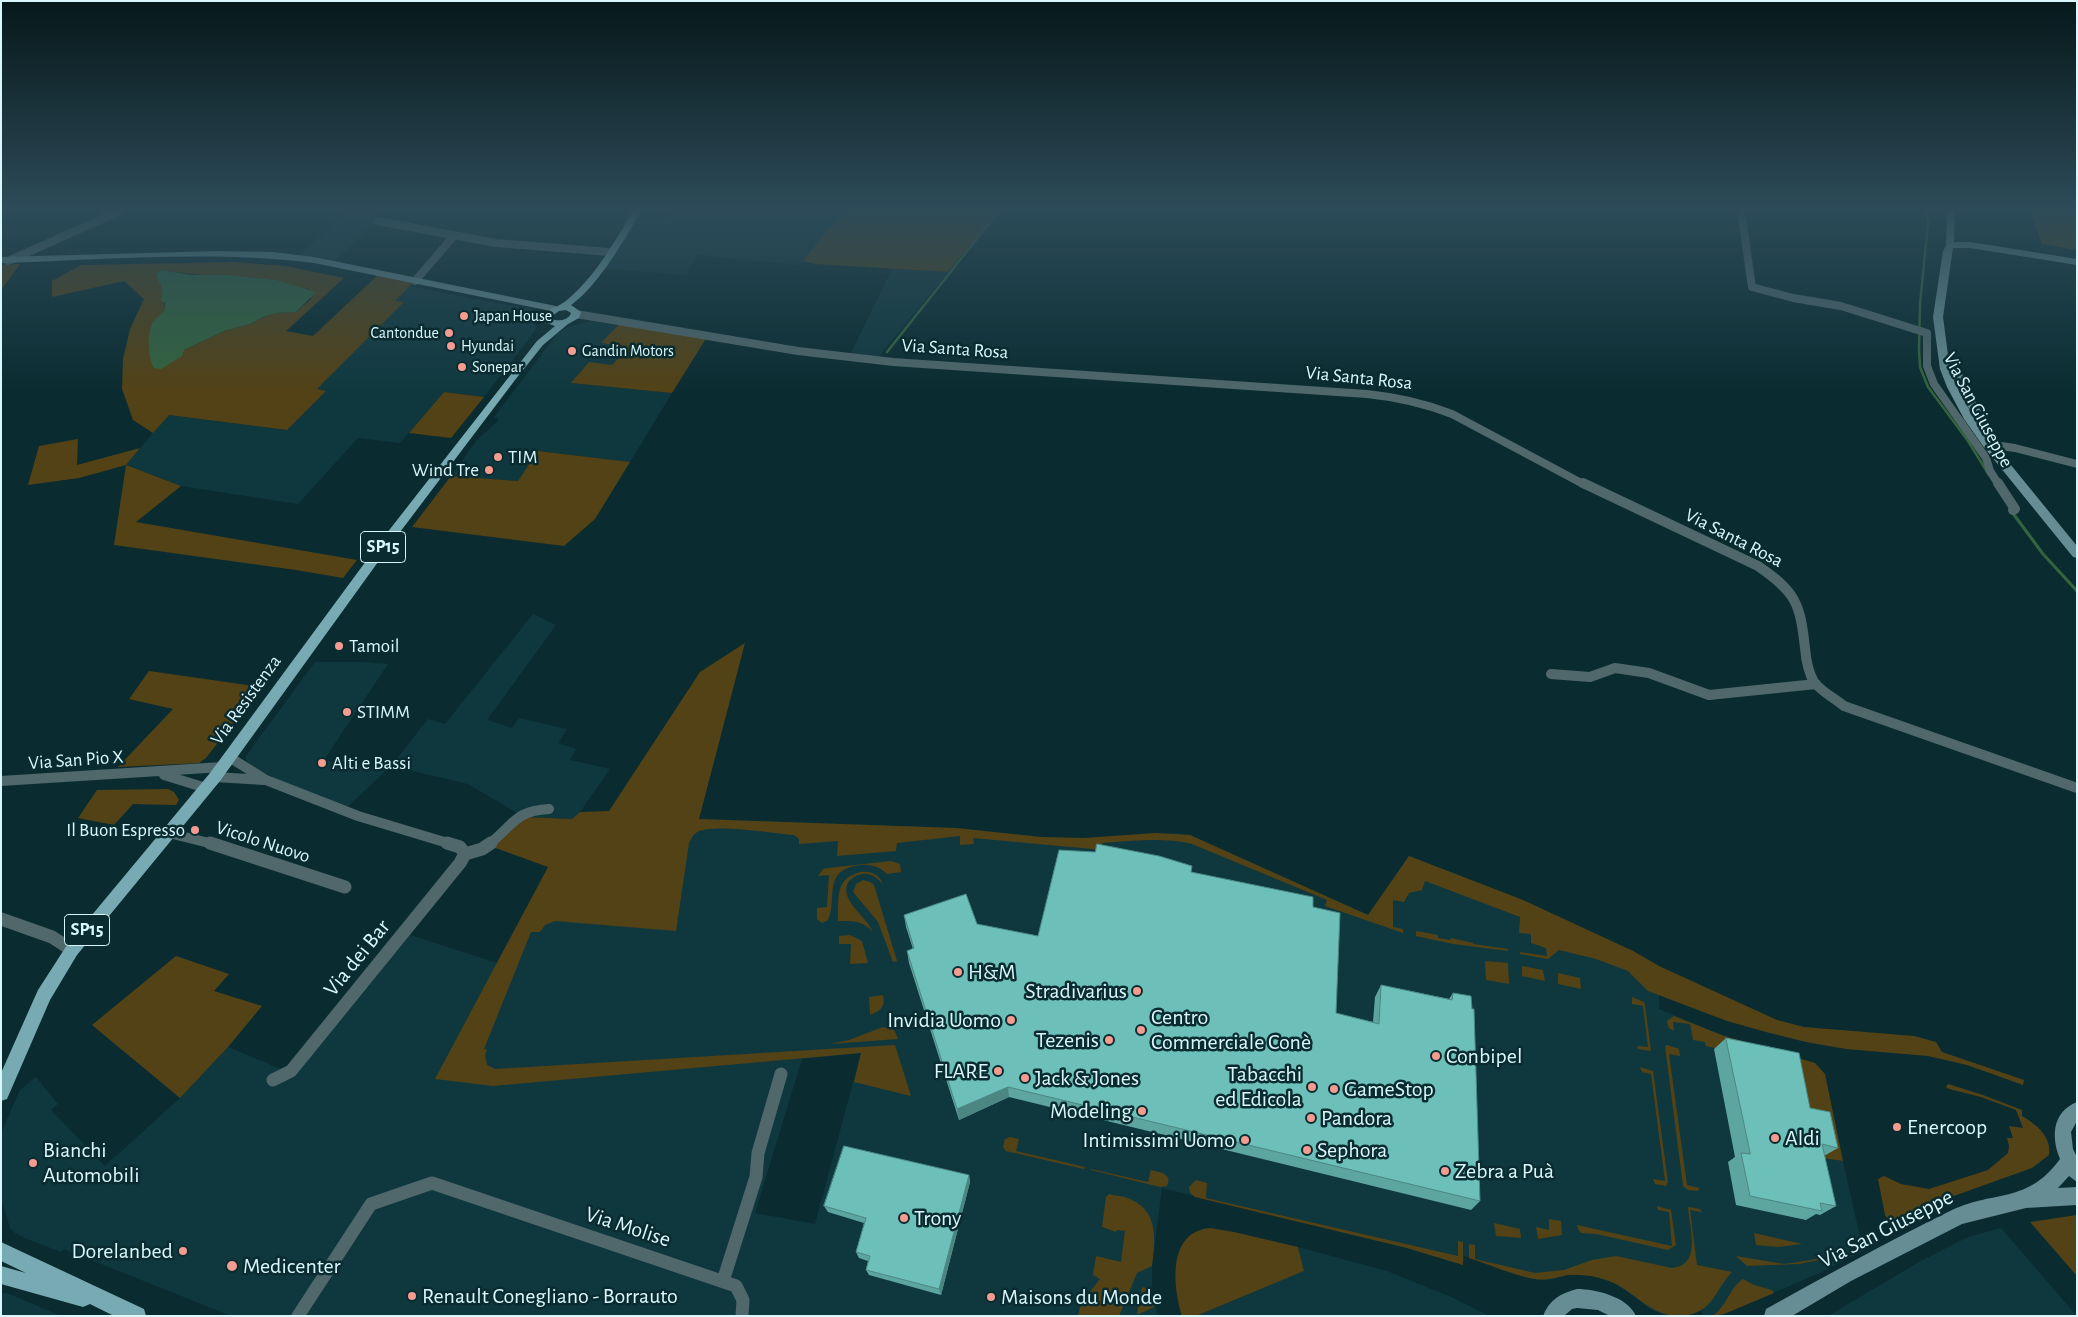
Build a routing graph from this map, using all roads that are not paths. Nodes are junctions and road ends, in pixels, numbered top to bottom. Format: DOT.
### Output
graph roads {
  1 [pos="373,272"];
  2 [pos="422,272"];
  3 [pos="593,272"];
  4 [pos="1749,272"];
  5 [pos="1944,272"];
  6 [pos="415,281"];
  7 [pos="562,311"];
  8 [pos="542,341"];
  9 [pos="1934,384"];
  10 [pos="1957,387"];
  11 [pos="1991,444"];
  12 [pos="2077,464"];
  13 [pos="2013,510"];
  14 [pos="2077,554"];
  15 [pos="1551,674"];
  16 [pos="1816,684"];
  17 [pos="218,772"];
  18 [pos="153,773"];
  19 [pos="266,780"];
  20 [pos="1,781"];
  21 [pos="2077,788"];
  22 [pos="549,808"];
  23 [pos="169,833"];
  24 [pos="465,854"];
  25 [pos="346,887"];
  26 [pos="1,919"];
  27 [pos="72,950"];
  28 [pos="781,1074"];
  29 [pos="273,1080"];
  30 [pos="1,1093"];
  31 [pos="2077,1110"];
  32 [pos="2073,1167"];
  33 [pos="2077,1196"];
  34 [pos="2026,1199"];
  35 [pos="1,1251"];
  36 [pos="1,1275"];
  37 [pos="723,1281"];
  38 [pos="116,1307"];
  39 [pos="137,1316"];
  40 [pos="298,1316"];
  41 [pos="742,1316"];
  42 [pos="1552,1316"];
  43 [pos="1627,1316"];
  44 [pos="1773,1316"];
  1 -- 6 [label="street"];
  2 -- 6 [label="street"];
  3 -- 7 [label="main road, SP15"];
  4 -- 9 [label="street"];
  5 -- 10 [label="street, Via San Giuseppe"];
  6 -- 7 [label="street"];
  7 -- 8 [label="main road, Via Resistenza / SP15"];
  7 -- 8 [label="main road, Via Resistenza / SP15"];
  7 -- 16 [label="street, Via Santa Rosa"];
  8 -- 17 [label="main road, Via Resistenza / SP15"];
  9 -- 10 [label="street"];
  9 -- 13 [label="street"];
  10 -- 11 [label="street, Via San Giuseppe"];
  11 -- 12 [label="street"];
  11 -- 14 [label="street, Via San Giuseppe"];
  15 -- 16 [label="street"];
  16 -- 21 [label="street, Via Santa Rosa"];
  17 -- 18 [label="street, Via San Pio X"];
  17 -- 18 [label="street, Via San Pio X"];
  17 -- 19 [label="street"];
  17 -- 19 [label="street"];
  17 -- 23 [label="main road, Via Resistenza / SP15"];
  18 -- 20 [label="street, Via San Pio X"];
  19 -- 24 [label="street"];
  22 -- 24 [label="street"];
  23 -- 25 [label="street, Vicolo Nuovo"];
  23 -- 27 [label="main road, Via Resistenza / SP15"];
  24 -- 29 [label="street, Via dei Bar"];
  26 -- 27 [label="street"];
  27 -- 30 [label="main road, Via Resistenza / SP15"];
  28 -- 37 [label="street"];
  31 -- 32 [label="street"];
  32 -- 34 [label="street, Via San Giuseppe"];
  33 -- 34 [label="street, Via San Giuseppe"];
  34 -- 44 [label="street, Via San Giuseppe"];
  35 -- 38 [label="main road"];
  36 -- 38 [label="main road"];
  37 -- 40 [label="street, Via Molise"];
  37 -- 41 [label="street, Via Molise"];
  38 -- 39 [label="main road"];
  42 -- 43 [label="street"];
}
